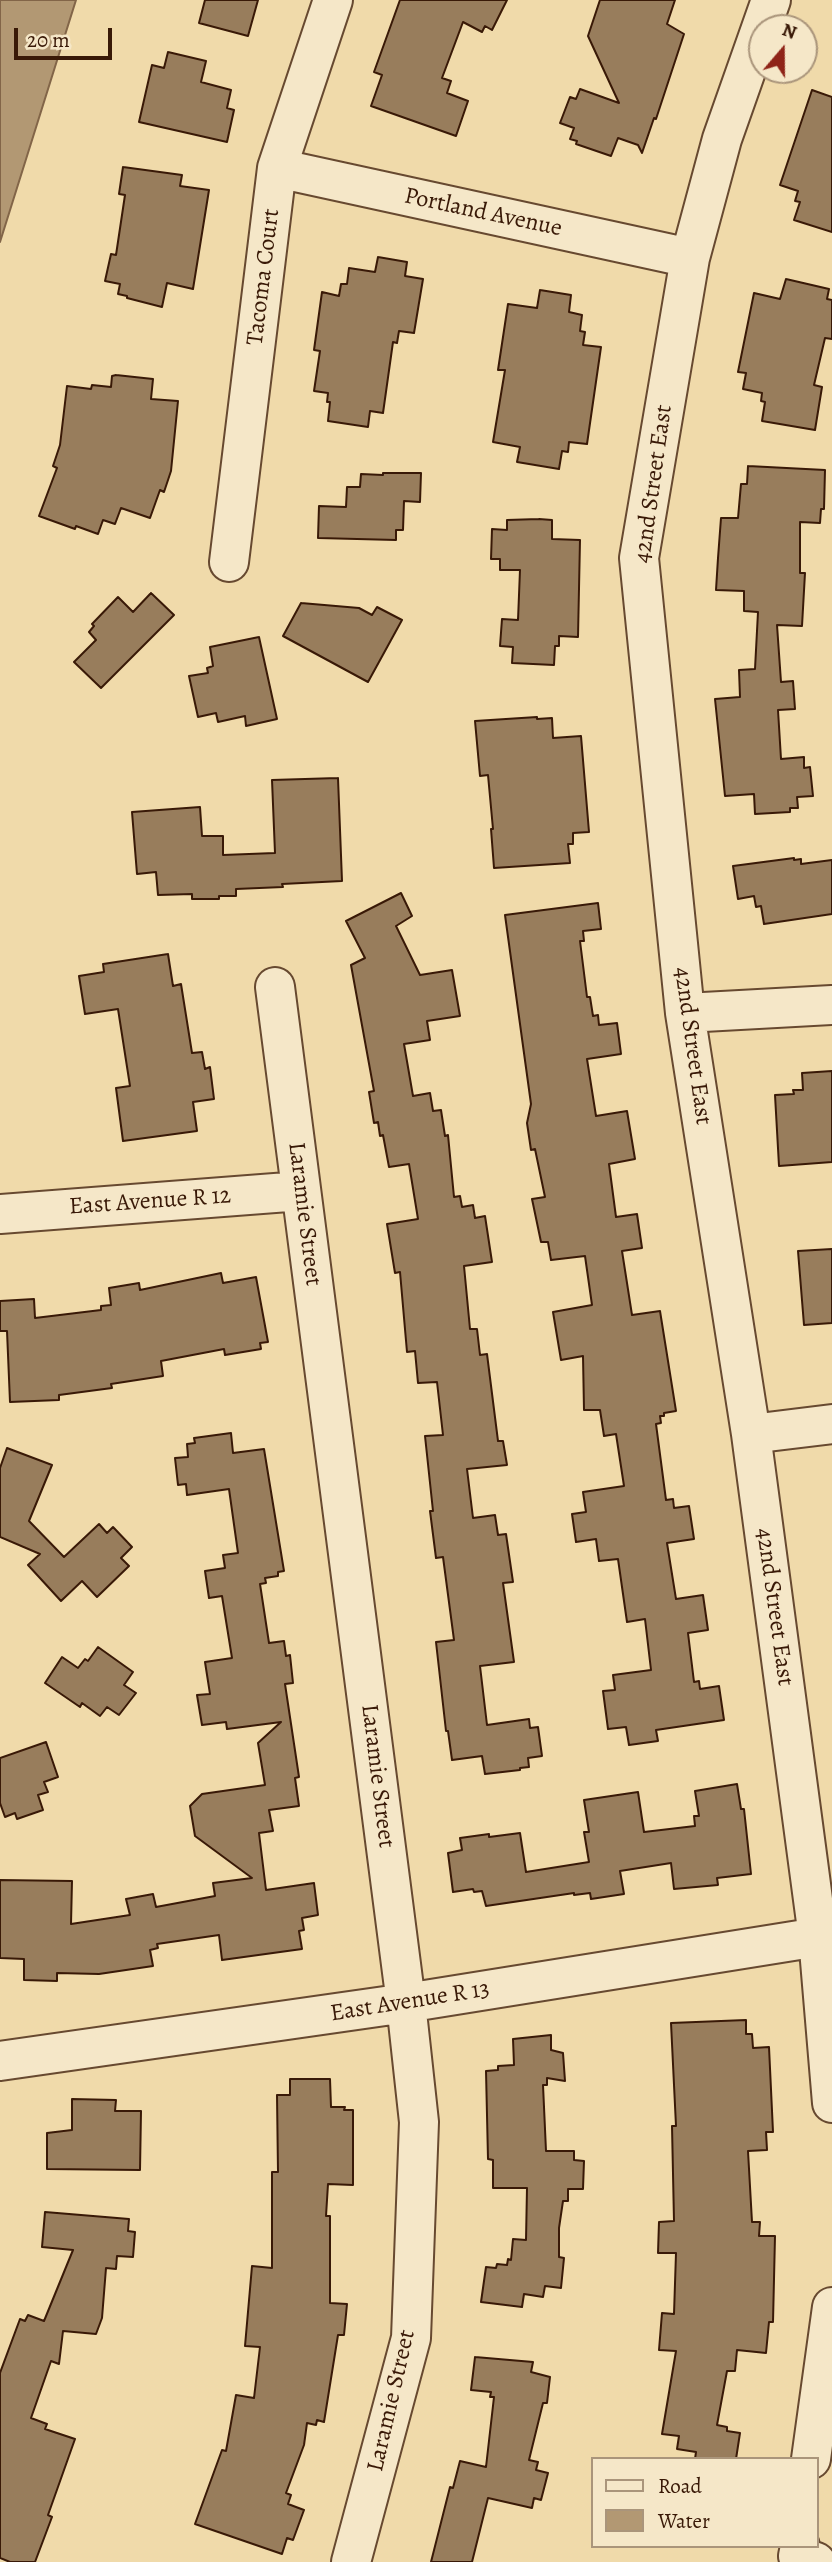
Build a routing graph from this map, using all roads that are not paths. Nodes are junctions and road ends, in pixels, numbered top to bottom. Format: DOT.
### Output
graph roads {
  1 [pos="333,0"];
  2 [pos="771,0"];
  3 [pos="277,168"];
  4 [pos="690,258"];
  5 [pos="229,562"];
  6 [pos="275,986"];
  7 [pos="832,1005"];
  8 [pos="685,1013"];
  9 [pos="301,1191"];
  10 [pos="0,1214"];
  11 [pos="832,1424"];
  12 [pos="751,1434"];
  13 [pos="818,1937"];
  14 [pos="406,2003"];
  15 [pos="0,2061"];
  16 [pos="832,2103"];
  17 [pos="832,2307"];
  18 [pos="811,2457"];
  19 [pos="351,2562"];
  1 -- 3 [label="street, Tacoma Court"];
  2 -- 4 [label="street, 42nd Street East"];
  3 -- 4 [label="street, Portland Avenue"];
  3 -- 5 [label="street, Tacoma Court"];
  4 -- 8 [label="street, 42nd Street East"];
  6 -- 9 [label="street, Laramie Street"];
  7 -- 8 [label="street"];
  8 -- 12 [label="street, 42nd Street East"];
  9 -- 10 [label="street, East Avenue R 12"];
  9 -- 14 [label="street, Laramie Street"];
  11 -- 12 [label="street"];
  12 -- 13 [label="street, 42nd Street East"];
  13 -- 14 [label="street, East Avenue R 13"];
  13 -- 16 [label="street, 42nd Street East"];
  14 -- 15 [label="street, East Avenue R 13"];
  14 -- 19 [label="street, Laramie Street"];
  17 -- 18 [label="street"];
}
